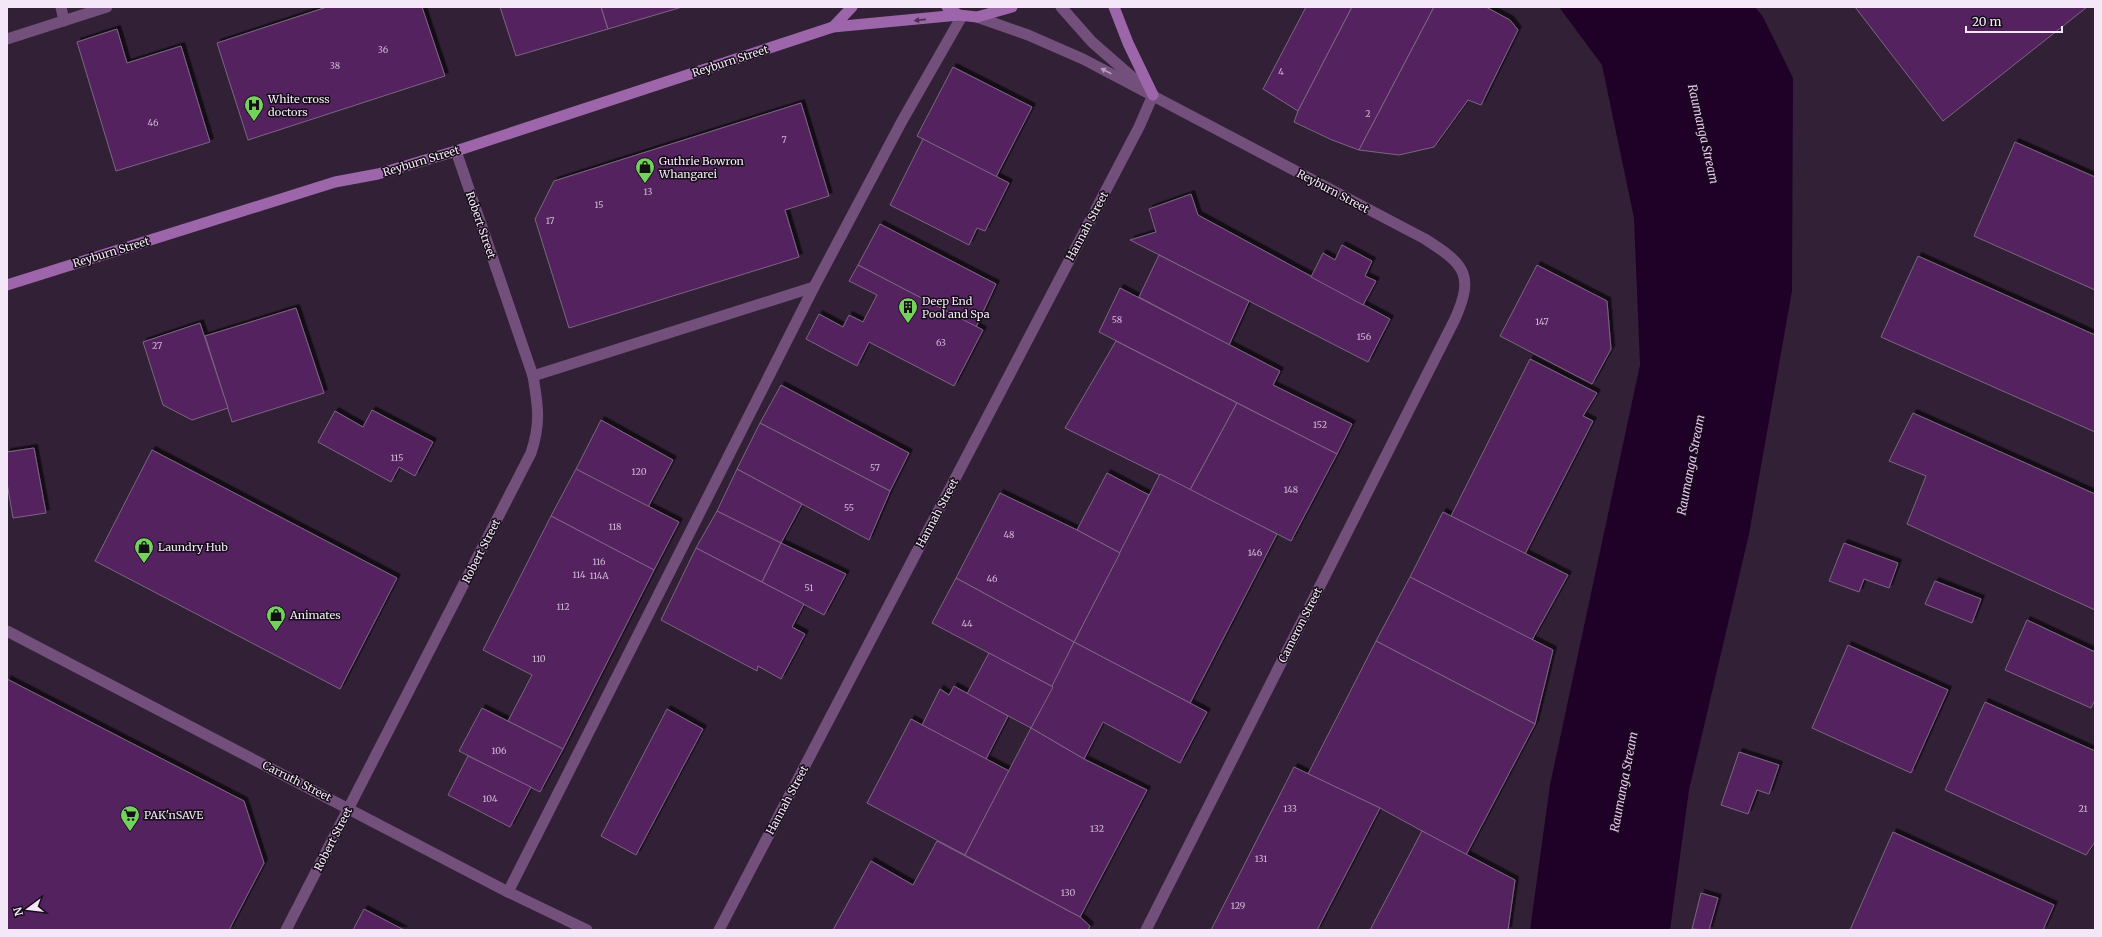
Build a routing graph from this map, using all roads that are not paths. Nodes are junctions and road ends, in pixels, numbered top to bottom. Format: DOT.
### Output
graph roads {
  1 [pos="61,7"];
  2 [pos="107,7"];
  3 [pos="852,7"];
  4 [pos="948,7"];
  5 [pos="1012,7"];
  6 [pos="1061,7"];
  7 [pos="1114,7"];
  8 [pos="960,16"];
  9 [pos="977,17"];
  10 [pos="64,21"];
  11 [pos="833,27"];
  12 [pos="7,39"];
  13 [pos="1153,95"];
  14 [pos="456,151"];
  15 [pos="7,286"];
  16 [pos="814,286"];
  17 [pos="1455,319"];
  18 [pos="532,376"];
  19 [pos="7,631"];
  20 [pos="350,808"];
  21 [pos="508,892"];
  22 [pos="286,930"];
  23 [pos="587,930"];
  24 [pos="719,930"];
  25 [pos="1146,930"];
  1 -- 10 [label="street"];
  2 -- 10 [label="street"];
  3 -- 11 [label="main road, Reyburn Street"];
  4 -- 8 [label="main road"];
  5 -- 9 [label="main road, Reyburn Street"];
  6 -- 13 [label="street, Reyburn Street"];
  7 -- 13 [label="main road"];
  8 -- 9 [label="main road, Reyburn Street"];
  8 -- 11 [label="main road, Reyburn Street, one-way"];
  8 -- 16 [label="street"];
  13 -- 9 [label="street, Reyburn Street, one-way"];
  10 -- 12 [label="street"];
  11 -- 14 [label="main road, Reyburn Street"];
  13 -- 17 [label="street, Reyburn Street"];
  13 -- 24 [label="street, Hannah Street"];
  14 -- 15 [label="main road, Reyburn Street"];
  14 -- 18 [label="street, Robert Street"];
  16 -- 18 [label="street"];
  16 -- 21 [label="street"];
  17 -- 25 [label="street, Cameron Street"];
  18 -- 20 [label="street, Robert Street"];
  19 -- 20 [label="street, Carruth Street"];
  20 -- 21 [label="street, Carruth Street"];
  20 -- 22 [label="street, Robert Street"];
  21 -- 23 [label="street, Carruth Street"];
}
